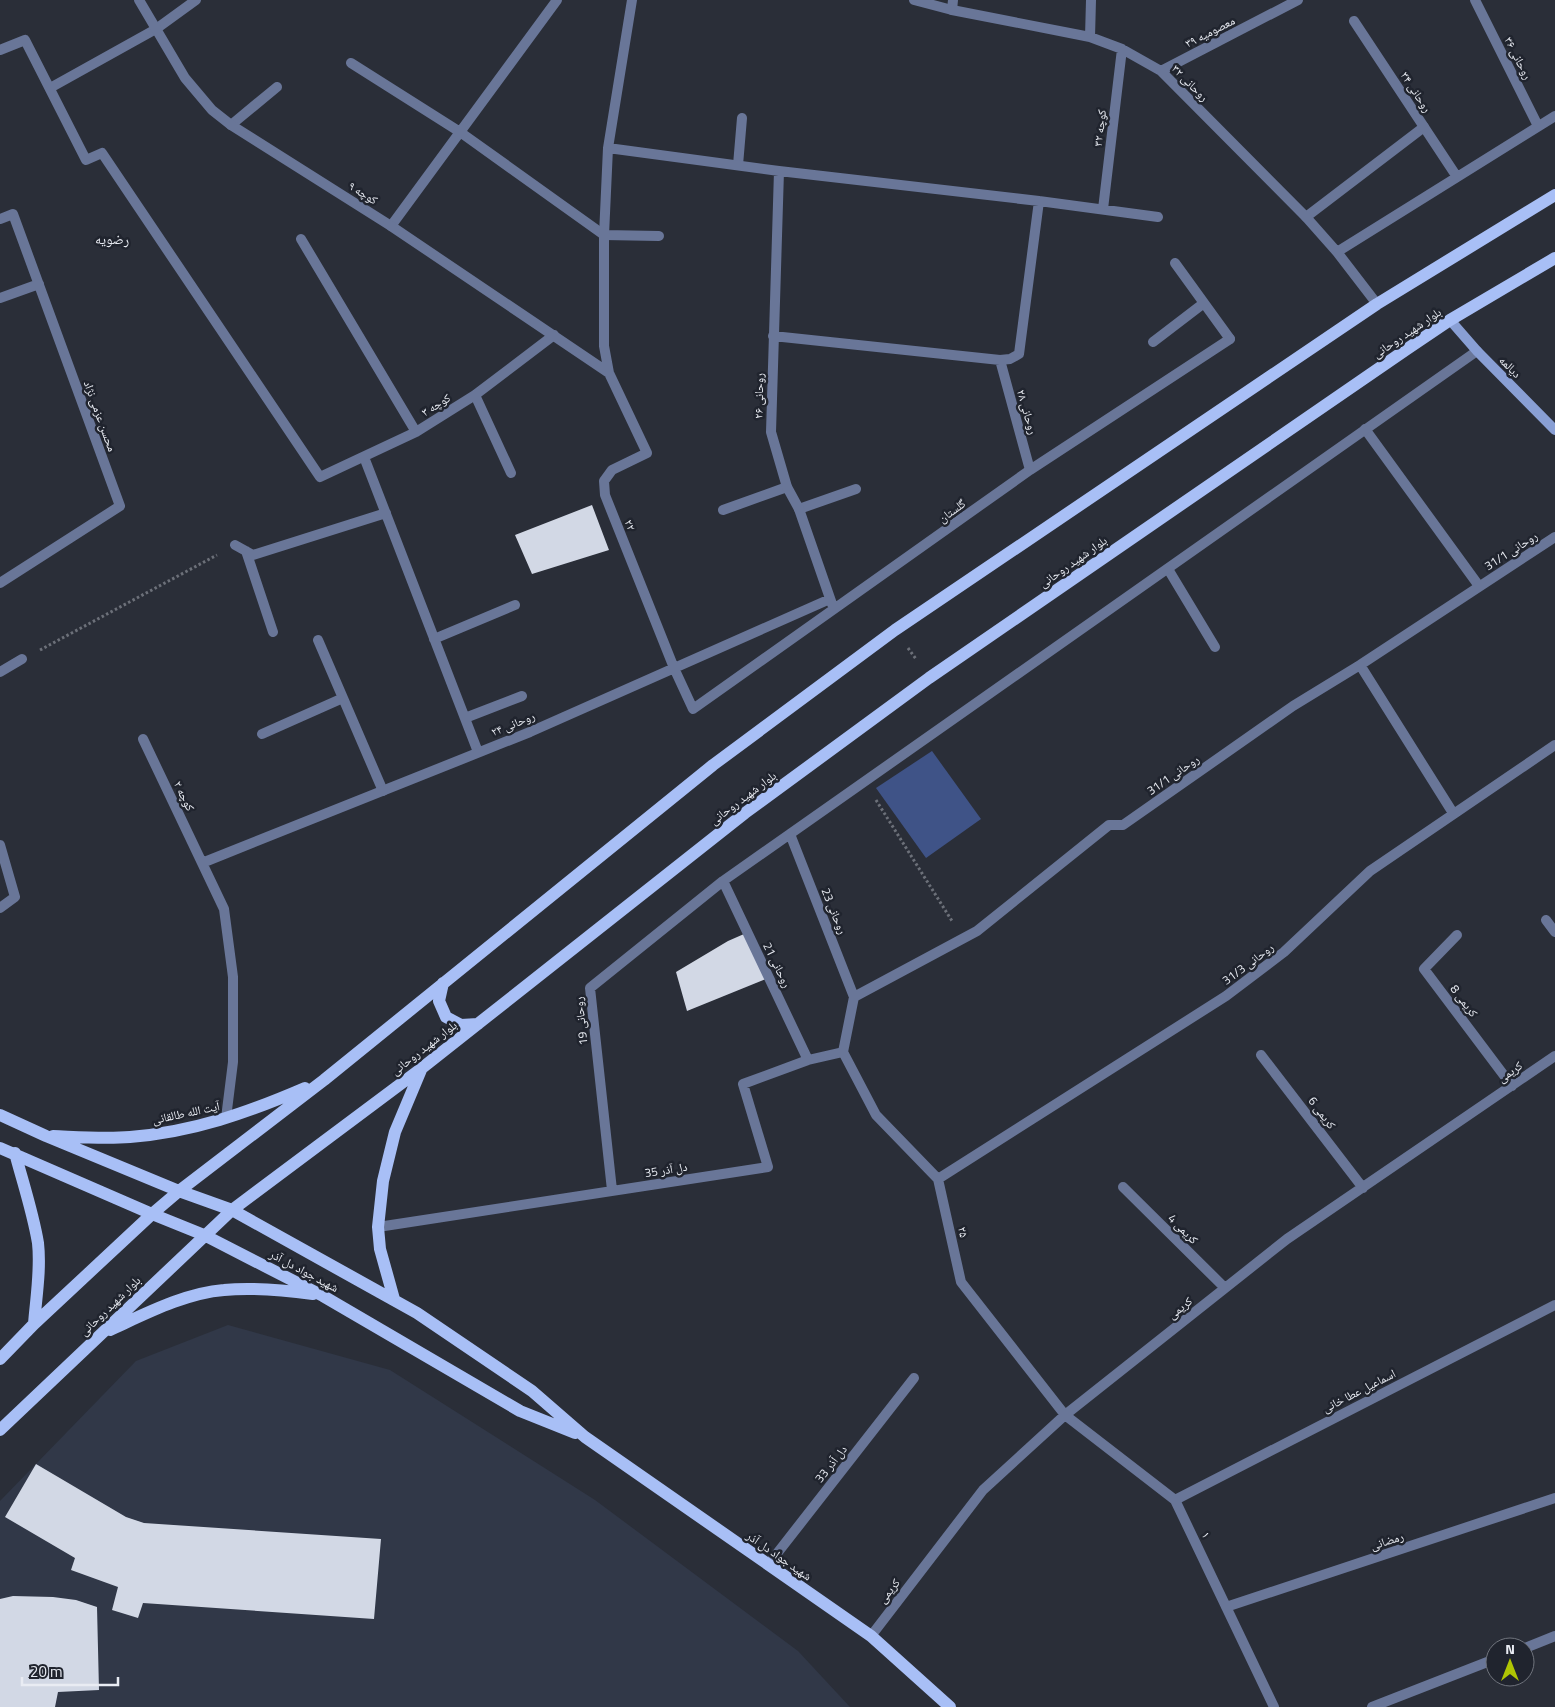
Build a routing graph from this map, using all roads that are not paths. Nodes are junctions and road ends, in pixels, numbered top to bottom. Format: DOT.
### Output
graph roads {
  1 [pos="139,0"];
  2 [pos="196,0"];
  3 [pos="557,0"];
  4 [pos="632,0"];
  5 [pos="914,0"];
  6 [pos="1091,0"];
  7 [pos="1298,0"];
  8 [pos="1475,0"];
  9 [pos="953,5"];
  10 [pos="1354,21"];
  11 [pos="156,29"];
  12 [pos="1090,37"];
  13 [pos="1122,49"];
  14 [pos="0,50"];
  15 [pos="351,63"];
  16 [pos="1161,71"];
  17 [pos="277,87"];
  18 [pos="50,88"];
  19 [pos="1555,116"];
  20 [pos="742,118"];
  21 [pos="230,125"];
  22 [pos="1538,126"];
  23 [pos="1424,127"];
  24 [pos="460,132"];
  25 [pos="608,148"];
  26 [pos="738,165"];
  27 [pos="779,171"];
  28 [pos="1457,177"];
  29 [pos="1555,196"];
  30 [pos="1039,201"];
  31 [pos="1103,209"];
  32 [pos="1158,217"];
  33 [pos="1306,217"];
  34 [pos="0,219"];
  35 [pos="391,226"];
  36 [pos="604,235"];
  37 [pos="659,236"];
  38 [pos="301,239"];
  39 [pos="1337,252"];
  40 [pos="1555,258"];
  41 [pos="1175,263"];
  42 [pos="39,284"];
  43 [pos="0,298"];
  44 [pos="1204,303"];
  45 [pos="1377,304"];
  46 [pos="1450,320"];
  47 [pos="554,335"];
  48 [pos="773,336"];
  49 [pos="1153,342"];
  50 [pos="1477,351"];
  51 [pos="1000,360"];
  52 [pos="610,373"];
  53 [pos="475,395"];
  54 [pos="1365,429"];
  55 [pos="1555,430"];
  56 [pos="416,432"];
  57 [pos="364,457"];
  58 [pos="1030,470"];
  59 [pos="512,473"];
  60 [pos="788,486"];
  61 [pos="856,489"];
  62 [pos="798,509"];
  63 [pos="723,510"];
  64 [pos="386,513"];
  65 [pos="1555,537"];
  66 [pos="235,545"];
  67 [pos="246,551"];
  68 [pos="1168,569"];
  69 [pos="0,583"];
  70 [pos="1479,586"];
  71 [pos="830,599"];
  72 [pos="515,605"];
  73 [pos="834,610"];
  74 [pos="273,632"];
  75 [pos="434,639"];
  76 [pos="318,640"];
  77 [pos="1214,647"];
  78 [pos="22,659"];
  79 [pos="1360,665"];
  80 [pos="674,668"];
  81 [pos="0,672"];
  82 [pos="522,696"];
  83 [pos="343,698"];
  84 [pos="692,709"];
  85 [pos="465,718"];
  86 [pos="262,734"];
  87 [pos="143,739"];
  88 [pos="1555,745"];
  89 [pos="478,752"];
  90 [pos="383,791"];
  91 [pos="1454,813"];
  92 [pos="790,834"];
  93 [pos="0,845"];
  94 [pos="202,863"];
  95 [pos="723,881"];
  96 [pos="0,908"];
  97 [pos="1546,920"];
  98 [pos="1555,932"];
  99 [pos="1457,935"];
  100 [pos="443,984"];
  101 [pos="854,997"];
  102 [pos="478,1024"];
  103 [pos="843,1052"];
  104 [pos="1261,1054"];
  105 [pos="1555,1056"];
  106 [pos="808,1060"];
  107 [pos="422,1068"];
  108 [pos="324,1080"];
  109 [pos="1512,1086"];
  110 [pos="0,1115"];
  111 [pos="226,1118"];
  112 [pos="46,1136"];
  113 [pos="0,1148"];
  114 [pos="15,1153"];
  115 [pos="938,1179"];
  116 [pos="1123,1187"];
  117 [pos="1363,1188"];
  118 [pos="612,1190"];
  119 [pos="179,1191"];
  120 [pos="232,1210"];
  121 [pos="152,1214"];
  122 [pos="378,1227"];
  123 [pos="204,1235"];
  124 [pos="1225,1288"];
  125 [pos="323,1296"];
  126 [pos="394,1299"];
  127 [pos="1555,1305"];
  128 [pos="34,1324"];
  129 [pos="101,1334"];
  130 [pos="0,1359"];
  131 [pos="914,1378"];
  132 [pos="1065,1415"];
  133 [pos="0,1430"];
  134 [pos="585,1437"];
  135 [pos="1555,1498"];
  136 [pos="1175,1500"];
  137 [pos="768,1565"];
  138 [pos="1226,1607"];
  139 [pos="871,1636"];
  140 [pos="1555,1636"];
  141 [pos="1535,1644"];
  142 [pos="1485,1663"];
  143 [pos="950,1707"];
  144 [pos="1274,1707"];
  145 [pos="1372,1707"];
  1 -- 11 [label="street, کوچه ۹"];
  2 -- 11 [label="street"];
  3 -- 24 [label="street"];
  4 -- 25 [label="street"];
  5 -- 9 [label="street, روحانی ۳۲"];
  6 -- 12 [label="street"];
  7 -- 16 [label="street, معصومیه ۳۹"];
  8 -- 22 [label="street, روحانی ۳۶"];
  9 -- 12 [label="street, روحانی ۳۲"];
  10 -- 23 [label="street, روحانی ۳۴"];
  11 -- 18 [label="street"];
  11 -- 21 [label="street, کوچه ۹"];
  12 -- 13 [label="street, روحانی ۳۲"];
  13 -- 16 [label="street, روحانی ۳۲"];
  13 -- 31 [label="street, کوچه ۳۲"];
  14 -- 18 [label="street"];
  15 -- 24 [label="street"];
  16 -- 33 [label="street, روحانی ۳۲"];
  17 -- 21 [label="street"];
  18 -- 57 [label="street, کوچه ۳"];
  19 -- 22 [label="street"];
  20 -- 26 [label="street"];
  21 -- 35 [label="street, کوچه ۹"];
  22 -- 28 [label="street"];
  23 -- 28 [label="street, روحانی ۳۴"];
  23 -- 33 [label="street"];
  24 -- 35 [label="street"];
  24 -- 36 [label="street"];
  25 -- 26 [label="street"];
  25 -- 36 [label="street"];
  26 -- 27 [label="street"];
  27 -- 30 [label="street"];
  27 -- 48 [label="street, روحانی ۲۶"];
  28 -- 39 [label="street"];
  29 -- 45 [label="main road"];
  30 -- 31 [label="street"];
  30 -- 51 [label="street"];
  31 -- 32 [label="street"];
  33 -- 39 [label="street, روحانی ۳۲"];
  34 -- 42 [label="street, محسن عزمی نژاد"];
  35 -- 47 [label="street, کوچه ۹"];
  36 -- 37 [label="street"];
  36 -- 52 [label="street"];
  38 -- 56 [label="street"];
  39 -- 45 [label="street, روحانی ۳۲"];
  40 -- 46 [label="main road, بلوار شهید روحانی"];
  41 -- 44 [label="street"];
  42 -- 43 [label="street"];
  42 -- 69 [label="street, محسن عزمی نژاد"];
  44 -- 49 [label="street"];
  44 -- 58 [label="street, گلستان"];
  45 -- 100 [label="main road"];
  46 -- 50 [label="main road, دیالمه"];
  46 -- 102 [label="main road, بلوار شهید روحانی"];
  47 -- 52 [label="street, کوچه ۹"];
  47 -- 53 [label="street, کوچه ۳"];
  48 -- 51 [label="street"];
  48 -- 60 [label="street, روحانی ۲۶"];
  50 -- 54 [label="street"];
  50 -- 55 [label="main road, دیالمه"];
  51 -- 58 [label="street, روحانی ۲۸"];
  52 -- 80 [label="street, ۲۲"];
  53 -- 56 [label="street, کوچه ۳"];
  53 -- 59 [label="street"];
  54 -- 68 [label="street"];
  54 -- 70 [label="street"];
  56 -- 57 [label="street, کوچه ۳"];
  57 -- 64 [label="street"];
  58 -- 73 [label="street, گلستان"];
  60 -- 62 [label="street, روحانی ۲۶"];
  60 -- 63 [label="street"];
  61 -- 62 [label="street"];
  62 -- 71 [label="street, روحانی ۲۶"];
  64 -- 67 [label="street"];
  64 -- 75 [label="street"];
  65 -- 70 [label="street, روحانی 31/1"];
  66 -- 67 [label="street"];
  67 -- 74 [label="street"];
  68 -- 77 [label="street"];
  68 -- 92 [label="street"];
  70 -- 79 [label="street, روحانی 31/1"];
  71 -- 73 [label="street, روحانی ۲۶"];
  71 -- 80 [label="street, روحانی ۲۴"];
  72 -- 75 [label="street"];
  73 -- 84 [label="street, گلستان"];
  75 -- 85 [label="street"];
  76 -- 83 [label="street"];
  78 -- 81 [label="street"];
  79 -- 91 [label="street"];
  79 -- 101 [label="street, روحانی 31/1"];
  80 -- 84 [label="street, ۲۲"];
  80 -- 89 [label="street, روحانی ۲۴"];
  82 -- 85 [label="street"];
  83 -- 86 [label="street"];
  83 -- 90 [label="street"];
  85 -- 89 [label="street"];
  87 -- 94 [label="street, کوچه ۲"];
  88 -- 91 [label="street, روحانی 31/3"];
  89 -- 90 [label="street, روحانی ۲۴"];
  90 -- 94 [label="street, روحانی ۲۴"];
  91 -- 115 [label="street, روحانی 31/3"];
  92 -- 95 [label="street"];
  92 -- 101 [label="street, روحانی 23"];
  93 -- 96 [label="street"];
  94 -- 111 [label="street, کوچه ۲"];
  95 -- 106 [label="street, روحانی 21"];
  95 -- 118 [label="street, روحانی 19"];
  97 -- 98 [label="street"];
  99 -- 109 [label="street, کریمی 8"];
  100 -- 102 [label="main road"];
  100 -- 108 [label="main road"];
  101 -- 103 [label="street"];
  102 -- 107 [label="main road, بلوار شهید روحانی"];
  103 -- 106 [label="street, دل آذر 35"];
  103 -- 115 [label="street"];
  104 -- 117 [label="street, کریمی 6"];
  105 -- 109 [label="street, کریمی"];
  106 -- 118 [label="street, دل آذر 35"];
  107 -- 120 [label="main road, بلوار شهید روحانی"];
  107 -- 122 [label="main road"];
  108 -- 111 [label="main road, آیت الله طالقانی"];
  108 -- 119 [label="main road"];
  109 -- 117 [label="street, کریمی"];
  110 -- 112 [label="main road, آیت الله طالقانی"];
  111 -- 112 [label="main road, آیت الله طالقانی"];
  112 -- 119 [label="main road, آیت الله طالقانی"];
  113 -- 114 [label="main road, شهید جواد دل آذر"];
  114 -- 121 [label="main road, شهید جواد دل آذر"];
  114 -- 128 [label="main road"];
  115 -- 132 [label="street, ۲۵"];
  116 -- 124 [label="street, کریمی 4"];
  117 -- 124 [label="street, کریمی"];
  118 -- 122 [label="street, دل آذر 35"];
  119 -- 120 [label="main road, شهید جواد دل آذر"];
  119 -- 121 [label="main road"];
  120 -- 123 [label="main road, بلوار شهید روحانی"];
  120 -- 126 [label="main road, شهید جواد دل آذر"];
  121 -- 123 [label="main road, شهید جواد دل آذر"];
  121 -- 128 [label="main road"];
  122 -- 126 [label="main road"];
  123 -- 125 [label="main road, شهید جواد دل آذر"];
  123 -- 129 [label="main road, بلوار شهید روحانی"];
  124 -- 132 [label="street, کریمی"];
  125 -- 129 [label="main road"];
  125 -- 134 [label="main road, شهید جواد دل آذر"];
  126 -- 134 [label="main road, شهید جواد دل آذر"];
  127 -- 136 [label="street, اسماعیل عطا خانی"];
  128 -- 130 [label="main road"];
  129 -- 133 [label="main road, بلوار شهید روحانی"];
  131 -- 137 [label="street, دل آذر 33"];
  132 -- 136 [label="street, ۱"];
  132 -- 139 [label="street, کریمی"];
  134 -- 137 [label="main road, شهید جواد دل آذر"];
  135 -- 138 [label="street, رمضانی"];
  136 -- 138 [label="street, ۱"];
  137 -- 139 [label="main road, شهید جواد دل آذر"];
  138 -- 144 [label="street, ۱"];
  139 -- 143 [label="main road, شهید جواد دل آذر"];
  140 -- 141 [label="street"];
  142 -- 145 [label="street"];
}
